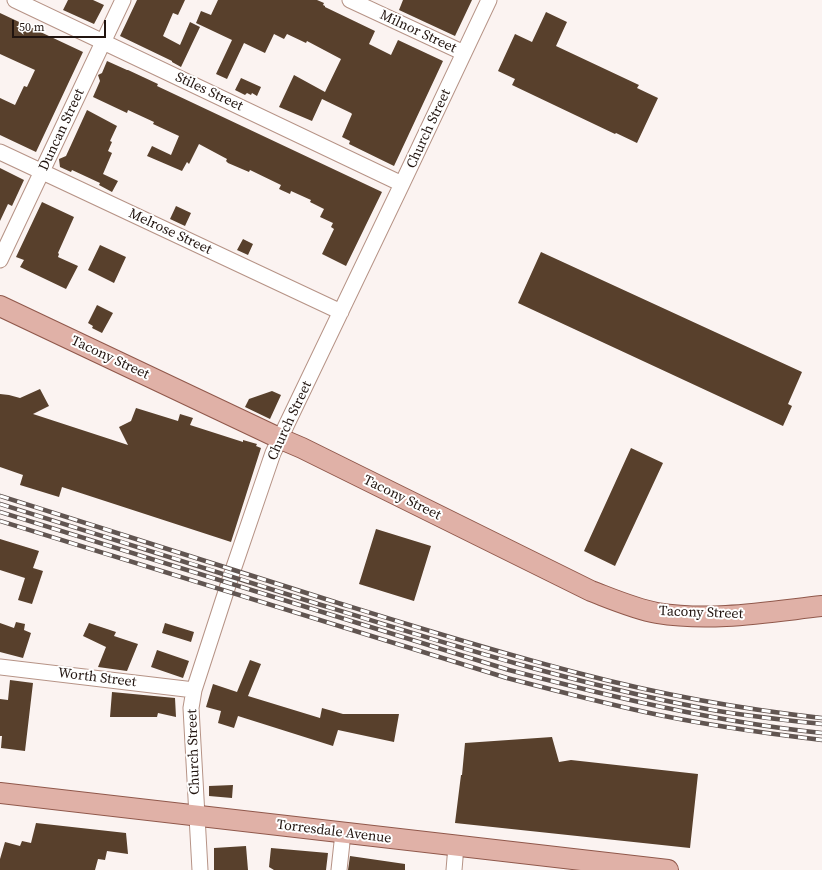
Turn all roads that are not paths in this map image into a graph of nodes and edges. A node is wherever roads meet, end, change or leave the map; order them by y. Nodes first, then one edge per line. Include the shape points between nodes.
1 (15, 0) edge
2 (123, 0) edge
3 (350, 0) edge
4 (489, 0) edge
5 (103, 42) junction
6 (464, 53) junction
7 (0, 152) edge
8 (42, 172) junction
9 (402, 184) junction
10 (0, 260) edge
11 (0, 306) edge
12 (341, 312) junction
13 (281, 440) junction
14 (822, 606) edge
15 (0, 667) edge
16 (194, 690) junction
17 (0, 793) edge
18 (196, 816) junction
19 (343, 833) junction
20 (456, 846) junction
21 (566, 864) edge
22 (200, 870) edge
23 (338, 870) edge
24 (454, 870) edge
25 (658, 870) edge

1 - 5 street, Stiles Street
2 - 5 street, Duncan Street
3 - 6 street, Milnor Street
4 - 6 street, Church Street
5 - 8 street, Duncan Street
5 - 9 street, Stiles Street
6 - 9 street, Church Street
7 - 8 street, Melrose Street
8 - 10 street, Duncan Street
8 - 12 street, Melrose Street
9 - 12 street, Church Street
11 - 13 main road, Tacony Street
12 - 13 street, Church Street
13 - 14 main road, Tacony Street via 302,448 591,591 634,607 656,613 727,616
13 - 16 street, Church Street via 273,454
15 - 16 street, Worth Street
16 - 18 street, Church Street via 191,708
17 - 18 main road, Torresdale Avenue
18 - 19 main road, Torresdale Avenue
18 - 22 street, Church Street
19 - 20 main road, Torresdale Avenue
19 - 23 street
20 - 21 main road, Torresdale Avenue
20 - 24 street
21 - 25 main road, Torresdale Avenue

